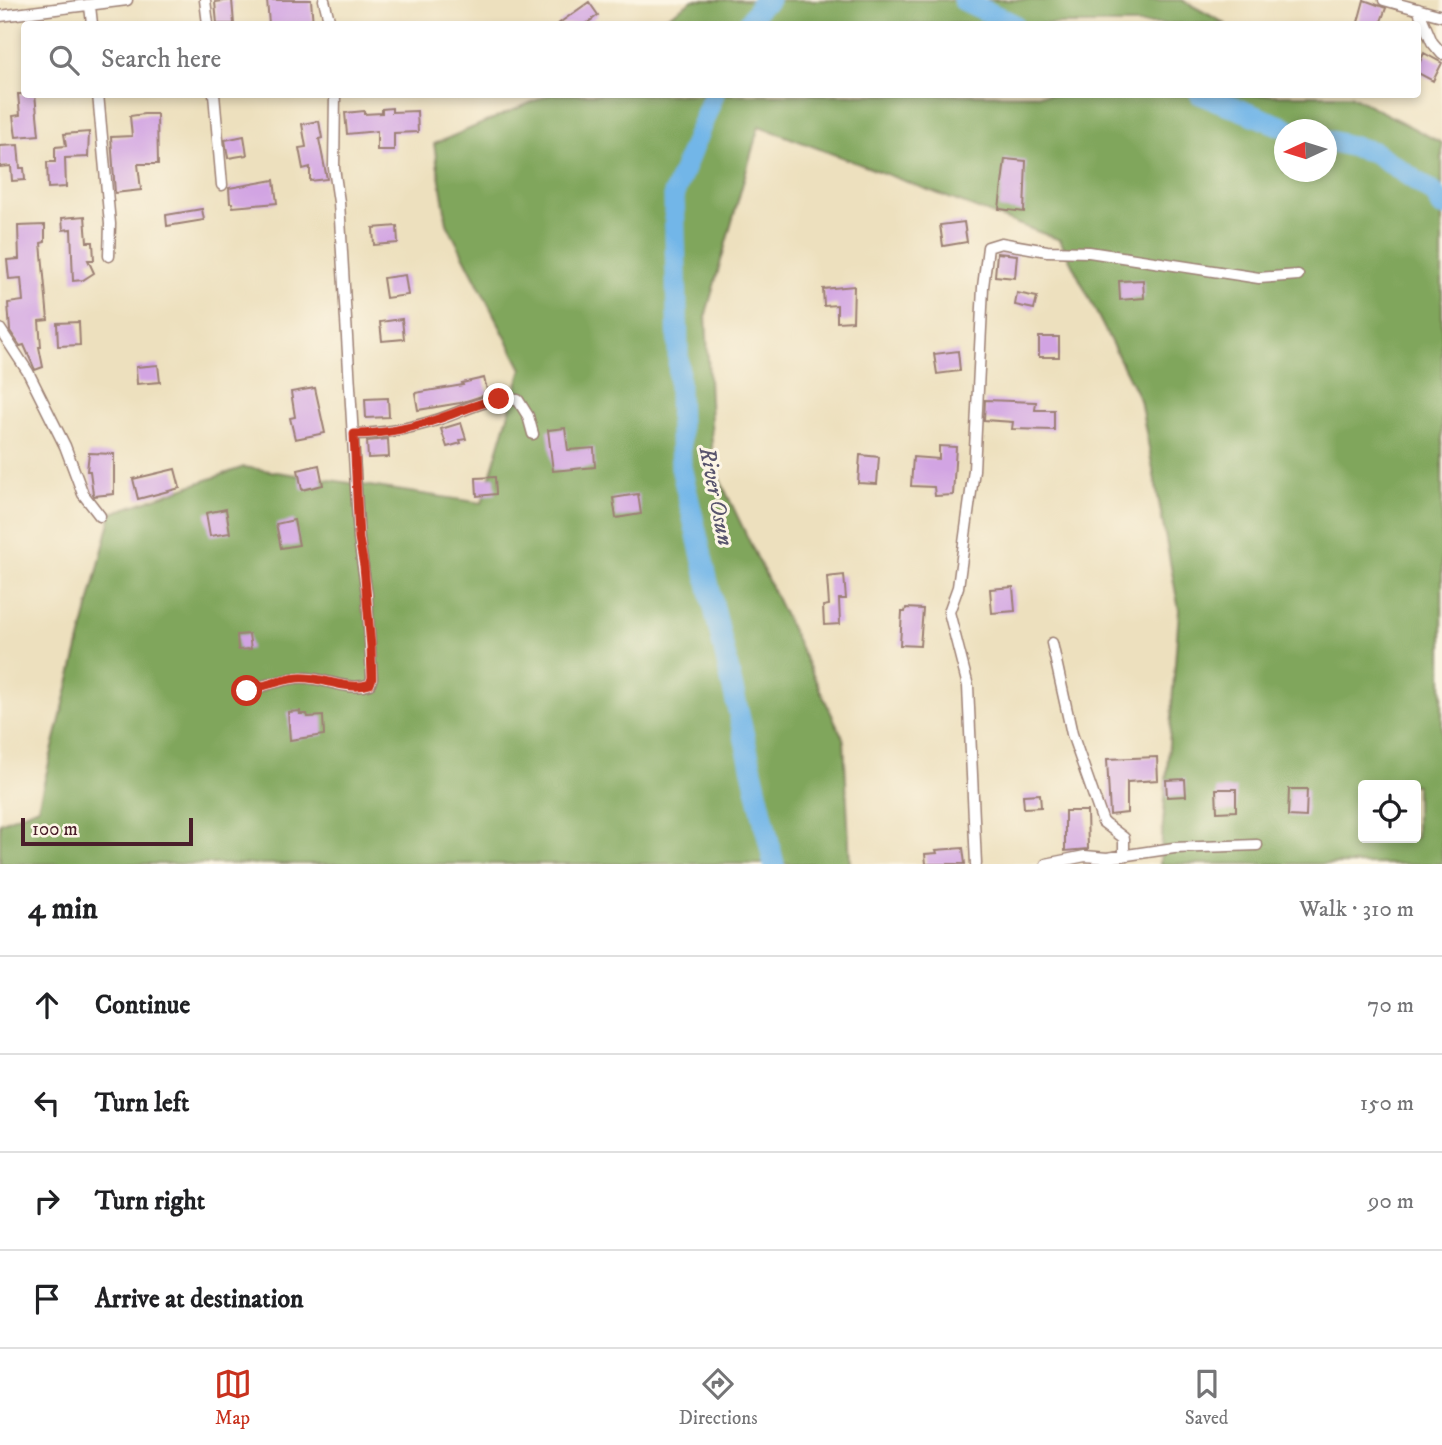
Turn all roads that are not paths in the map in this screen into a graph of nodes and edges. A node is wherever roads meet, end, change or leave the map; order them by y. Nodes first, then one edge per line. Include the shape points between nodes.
1 (205, 0) edge
2 (324, 0) edge
3 (1384, 0) edge
4 (122, 1) edge
5 (90, 6) junction
6 (1418, 9) junction
7 (0, 16) edge
8 (1442, 16) edge
9 (92, 21) edge
10 (208, 21) edge
11 (329, 21) edge
12 (1442, 54) edge
13 (98, 98) edge
14 (214, 98) edge
15 (335, 98) edge
16 (222, 185) dead end
17 (109, 256) dead end
18 (1298, 275) dead end
19 (0, 329) edge
20 (354, 434) junction
21 (533, 434) dead end
22 (100, 516) dead end
23 (1052, 643) dead end
24 (247, 691) dead end
25 (1257, 845) dead end
26 (1124, 856) junction
27 (976, 864) edge
28 (1046, 864) edge

1 - 10 street
2 - 11 street
3 - 6 street
4 - 5 street
5 - 7 street
5 - 9 street
6 - 8 street
6 - 12 street
13 - 17 street
14 - 16 street
15 - 20 street via 334,168
18 - 27 street via 1259,278 1089,252 1001,243 988,247 974,470 958,587 949,612 968,686
19 - 22 street via 65,446 83,494
20 - 21 street via 413,426 499,399 518,400
20 - 24 street via 370,684 299,677
23 - 26 street via 1072,734 1103,822 1124,838
25 - 26 street via 1174,848
26 - 28 street via 1084,856

